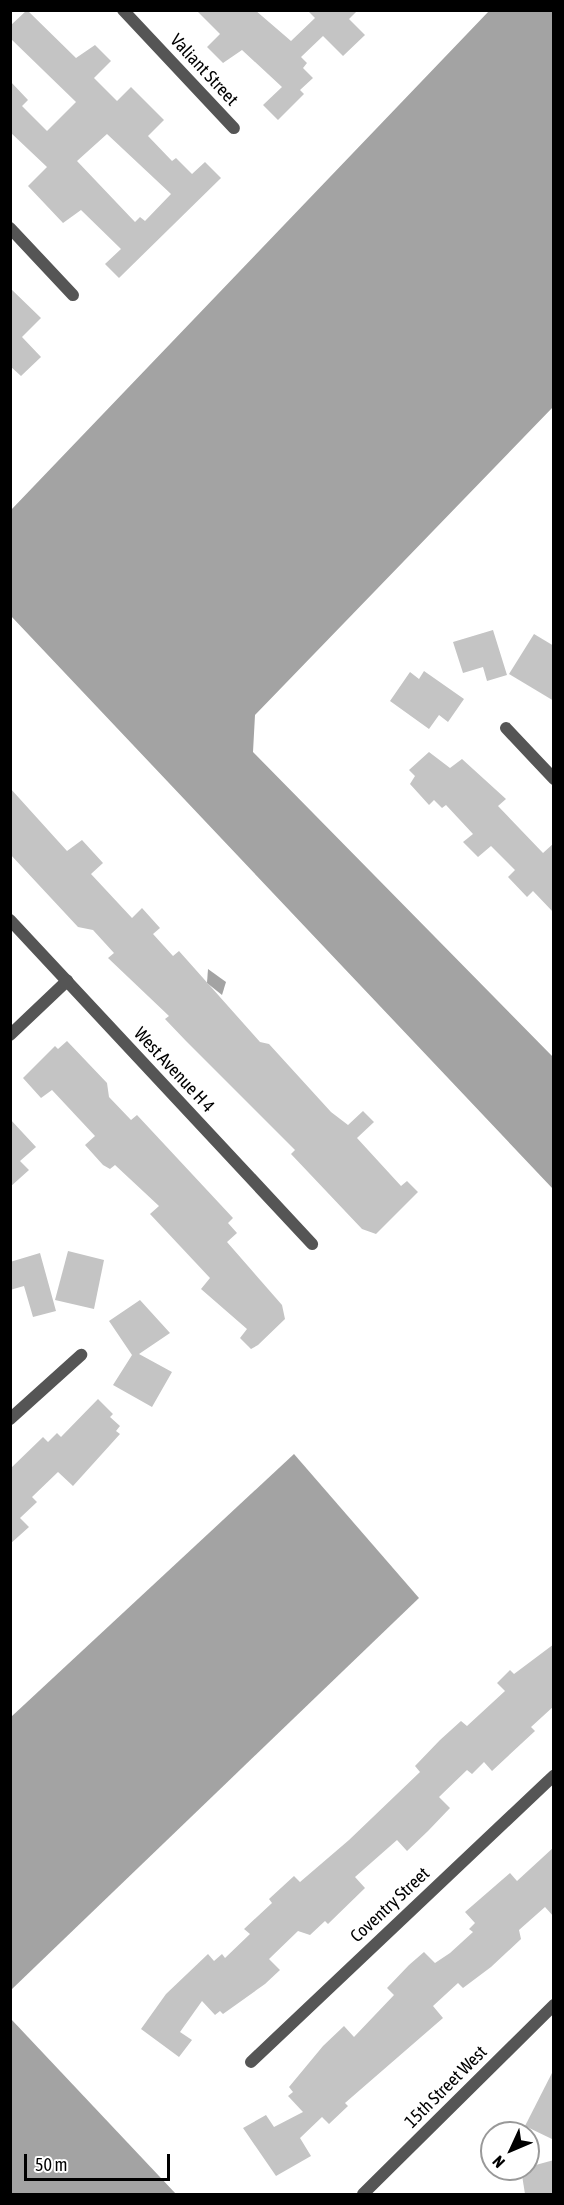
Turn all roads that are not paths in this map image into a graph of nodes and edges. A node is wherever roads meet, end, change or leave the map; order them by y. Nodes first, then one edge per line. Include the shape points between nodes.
1 (123, 10) edge
2 (234, 128) dead end
3 (10, 228) edge
4 (73, 295) dead end
5 (506, 728) dead end
6 (554, 779) edge
7 (10, 920) edge
8 (67, 981) junction
9 (10, 1035) edge
10 (312, 1244) dead end
11 (81, 1355) dead end
12 (10, 1419) edge
13 (554, 1775) edge
14 (554, 2005) edge
15 (251, 2062) dead end
16 (363, 2194) edge

1 - 2 street, Valiant Street
3 - 4 street
5 - 6 street
7 - 8 street, West Avenue H 4
8 - 9 street
8 - 10 street, West Avenue H 4
11 - 12 street
13 - 15 street, Coventry Street
14 - 16 street, 15th Street West

